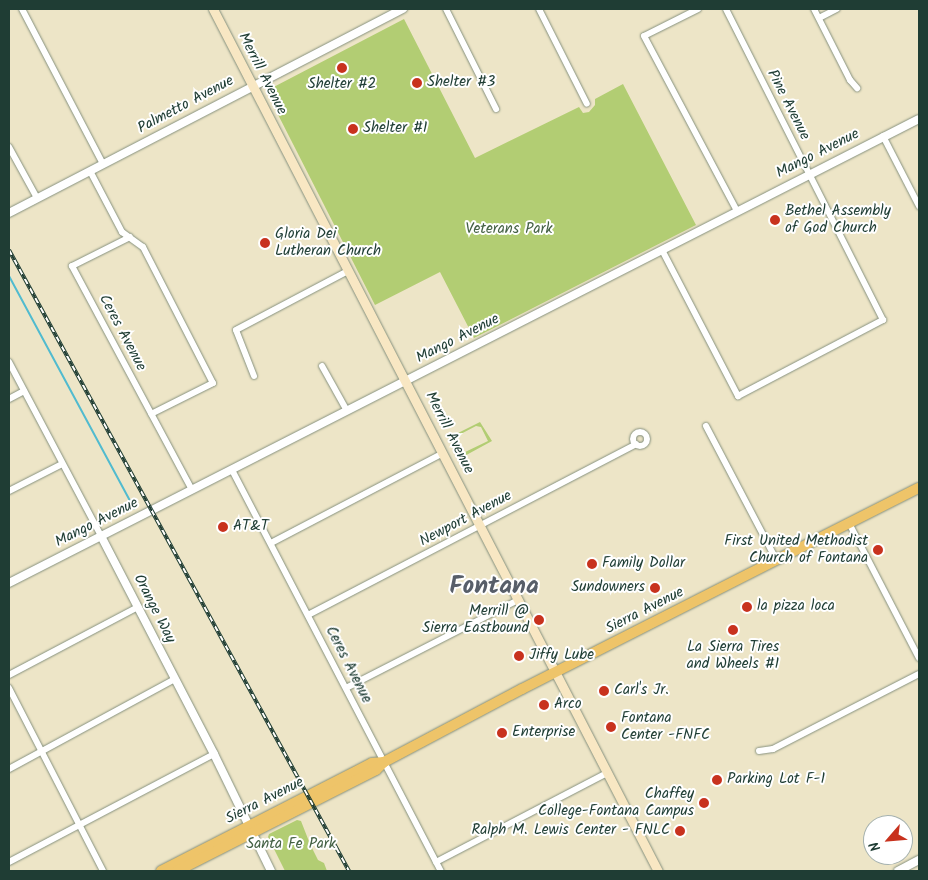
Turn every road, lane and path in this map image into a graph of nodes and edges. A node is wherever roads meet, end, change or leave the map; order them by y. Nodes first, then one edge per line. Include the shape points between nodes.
1 (22, 9) edge
2 (213, 9) edge
3 (403, 9) edge
4 (446, 9) edge
5 (539, 9) edge
6 (698, 9) edge
7 (726, 9) edge
8 (814, 9) edge
9 (837, 9) edge
10 (819, 18) junction
11 (253, 86) junction
12 (857, 88) dead end
13 (587, 104) dead end
14 (496, 109) dead end
15 (919, 119) edge
16 (882, 136) junction
17 (9, 147) edge
18 (103, 164) junction
19 (90, 171) junction
20 (809, 174) junction
21 (37, 198) junction
22 (919, 206) edge
23 (737, 212) junction
24 (9, 213) edge
25 (130, 237) junction
26 (662, 250) junction
27 (348, 272) junction
28 (9, 362) edge
29 (322, 366) dead end
30 (254, 376) dead end
31 (407, 381) junction
32 (24, 391) junction
33 (9, 399) edge
34 (347, 411) junction
35 (151, 414) junction
36 (706, 426) dead end
37 (636, 444) dead end
38 (443, 453) junction
39 (62, 464) junction
40 (232, 470) junction
41 (919, 488) edge
42 (192, 490) junction
43 (9, 491) edge
44 (849, 523) junction
45 (480, 526) junction
46 (101, 536) junction
47 (271, 543) junction
48 (777, 561) junction
49 (9, 583) edge
50 (518, 600) junction
51 (138, 607) junction
52 (308, 615) junction
53 (919, 658) edge
54 (555, 673) junction
55 (919, 674) edge
56 (9, 675) edge
57 (175, 679) junction
58 (9, 688) edge
59 (346, 688) junction
60 (760, 751) dead end
61 (42, 752) junction
62 (214, 754) junction
63 (384, 762) junction
64 (9, 769) edge
65 (607, 773) junction
66 (80, 826) junction
67 (250, 830) junction
68 (919, 860) edge
69 (9, 862) edge
70 (436, 862) junction
71 (104, 871) edge
72 (161, 871) edge
73 (177, 871) edge
74 (271, 871) edge
75 (441, 871) edge
76 (657, 871) edge
77 (898, 871) edge

1 - 18 street
2 - 11 main road, Merrill Avenue
3 - 11 street, Palmetto Avenue
4 - 14 street
5 - 13 street
6 - 23 street via 644,36
7 - 20 street, Pine Avenue
8 - 10 street
9 - 10 street
10 - 12 street
11 - 18 street, Palmetto Avenue
11 - 27 main road, Merrill Avenue
15 - 16 street, Mango Avenue
16 - 20 street, Mango Avenue
16 - 22 street
17 - 21 street
18 - 19 street, Palmetto Avenue
19 - 21 street, Palmetto Avenue
19 - 25 street via 122,232
20 - 23 street, Mango Avenue
20 - 26 street, Pine Avenue via 883,320 738,396
21 - 24 street, Palmetto Avenue
23 - 26 street, Mango Avenue
25 - 35 street, Ceres Avenue via 72,266
25 - 35 street via 144,247 213,383
26 - 31 street, Mango Avenue
27 - 30 street via 236,330
27 - 31 main road, Merrill Avenue
28 - 32 street, Orange Way
29 - 34 street
31 - 34 street, Mango Avenue
31 - 38 main road, Merrill Avenue
32 - 33 street
32 - 39 street, Orange Way
34 - 40 street, Mango Avenue
35 - 42 street, Ceres Avenue
36 - 48 street
37 - 45 street, Newport Avenue
38 - 45 main road, Merrill Avenue
38 - 47 street
39 - 43 street
39 - 46 street, Orange Way
40 - 42 street, Mango Avenue
40 - 47 street, Ceres Avenue
41 - 44 main road, Sierra Avenue
42 - 46 street, Mango Avenue
44 - 48 main road, Sierra Avenue
44 - 53 street
45 - 50 main road, Merrill Avenue
45 - 52 street, Newport Avenue
46 - 49 street, Mango Avenue
46 - 51 street, Orange Way
47 - 52 street, Ceres Avenue
48 - 54 main road, Sierra Avenue
50 - 54 main road, Merrill Avenue
50 - 59 street
51 - 56 street
51 - 57 street, Orange Way
52 - 59 street, Ceres Avenue
54 - 63 main road, Sierra Avenue
54 - 65 main road, Merrill Avenue
55 - 60 street via 773,749
57 - 61 street
57 - 62 street, Orange Way
58 - 61 street
59 - 63 street, Ceres Avenue
61 - 64 street
61 - 66 street
62 - 66 street
62 - 67 street, Orange Way
63 - 67 main road, Sierra Avenue via 376,770
63 - 70 street, Ceres Avenue
65 - 70 street
65 - 76 main road, Merrill Avenue
66 - 69 street
66 - 71 street
67 - 72 main road, Sierra Avenue
67 - 73 main road, Sierra Avenue
67 - 74 street, Orange Way
68 - 77 street
70 - 75 street, Ceres Avenue

